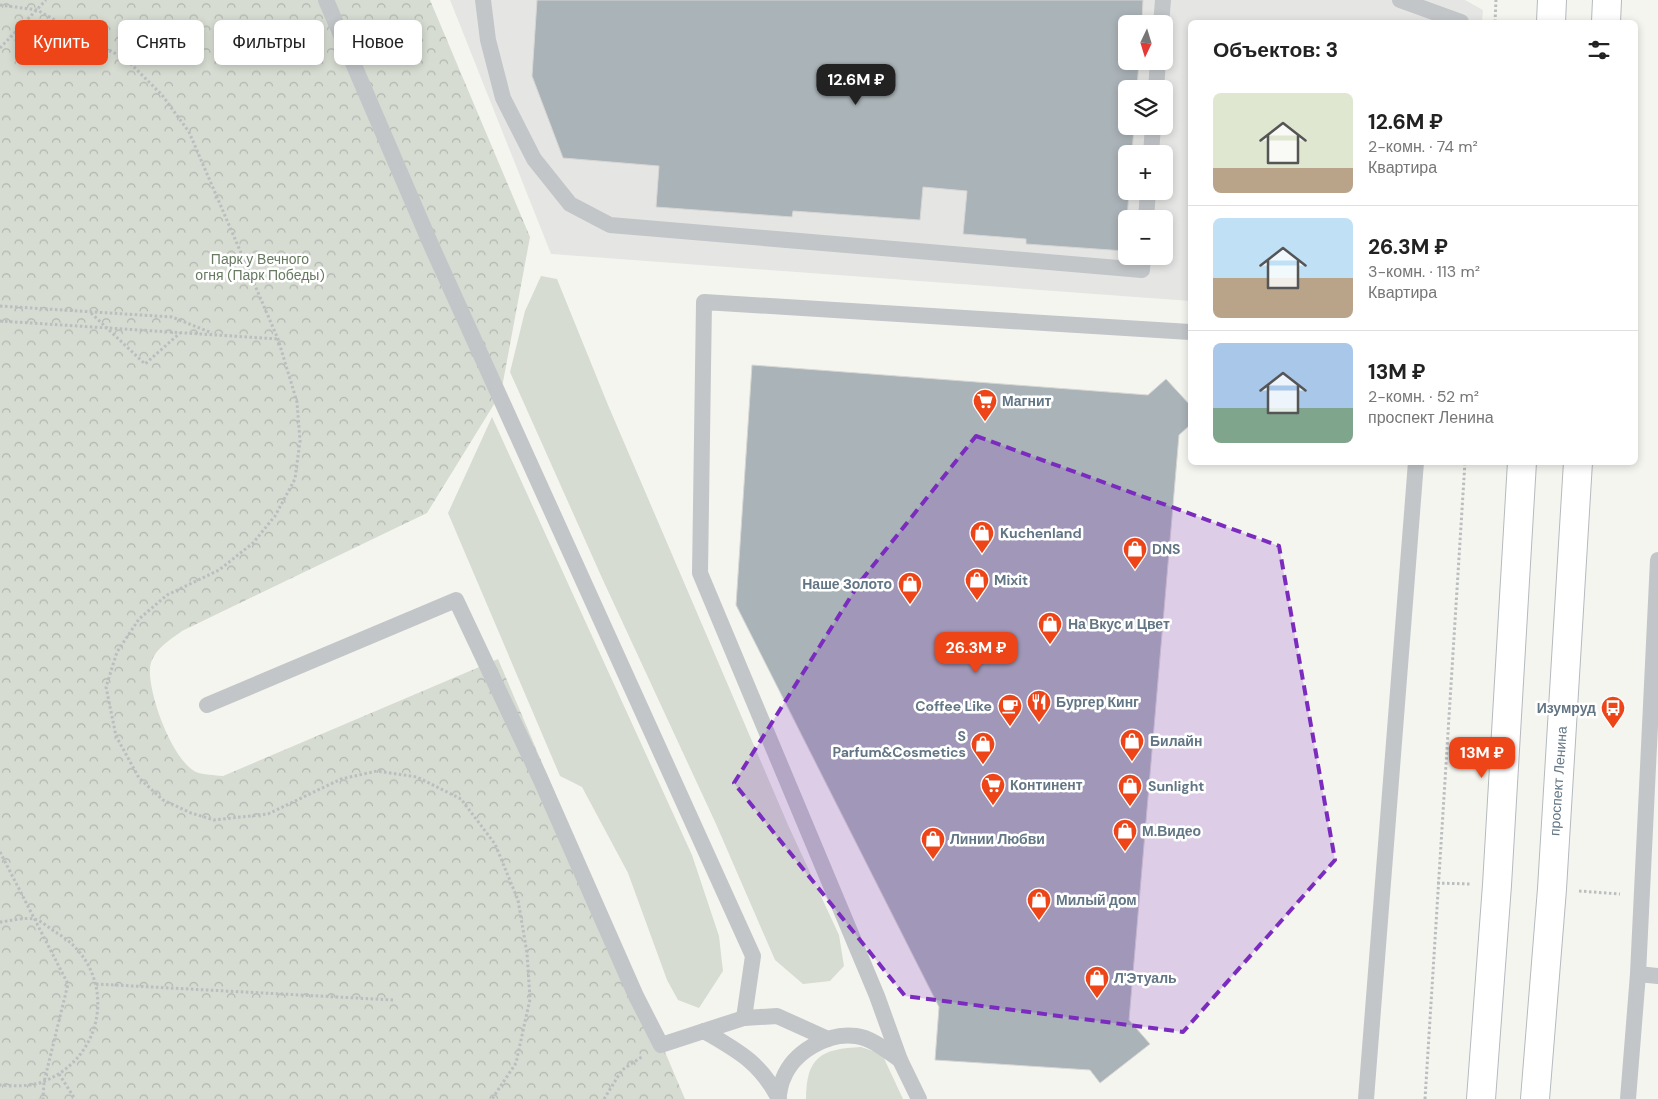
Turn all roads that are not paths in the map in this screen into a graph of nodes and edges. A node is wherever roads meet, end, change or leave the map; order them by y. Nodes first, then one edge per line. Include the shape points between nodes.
1 (326, 0) edge
2 (483, 0) edge
3 (1163, 0) edge
4 (1400, 0) edge
5 (1552, 0) edge
6 (1608, 0) edge
7 (1162, 15) edge
8 (1455, 20) edge
9 (1551, 20) edge
10 (1606, 20) edge
11 (1142, 265) edge
12 (1188, 332) edge
13 (1416, 465) edge
14 (1522, 465) edge
15 (1578, 465) edge
16 (1658, 560) edge
17 (207, 705) dead end
18 (1653, 772) edge
19 (1638, 974) junction
20 (1658, 976) edge
21 (744, 1018) junction
22 (704, 1030) junction
23 (828, 1039) junction
24 (900, 1060) junction
25 (778, 1098) edge
26 (919, 1099) edge
27 (1366, 1099) edge
28 (1481, 1099) edge
29 (1535, 1099) edge
30 (1628, 1099) edge

1 - 21 lane via 432,246 753,956
2 - 11 lane via 488,40 503,98 534,160 570,204 610,226 1142,270
3 - 7 lane
4 - 8 lane
5 - 9 main road
6 - 10 main road
12 - 24 lane via 704,302 700,573 877,996
13 - 27 lane
14 - 28 main road
15 - 29 main road, проспект Ленина via 1552,889
16 - 18 lane
17 - 22 lane via 456,600 661,1045
18 - 19 lane
19 - 20 lane
19 - 30 lane
21 - 22 lane
21 - 23 lane via 777,1016
22 - 25 lane via 750,1059
23 - 24 lane via 856,1036 878,1044
23 - 25 lane via 808,1049 794,1062 783,1078
24 - 26 lane

